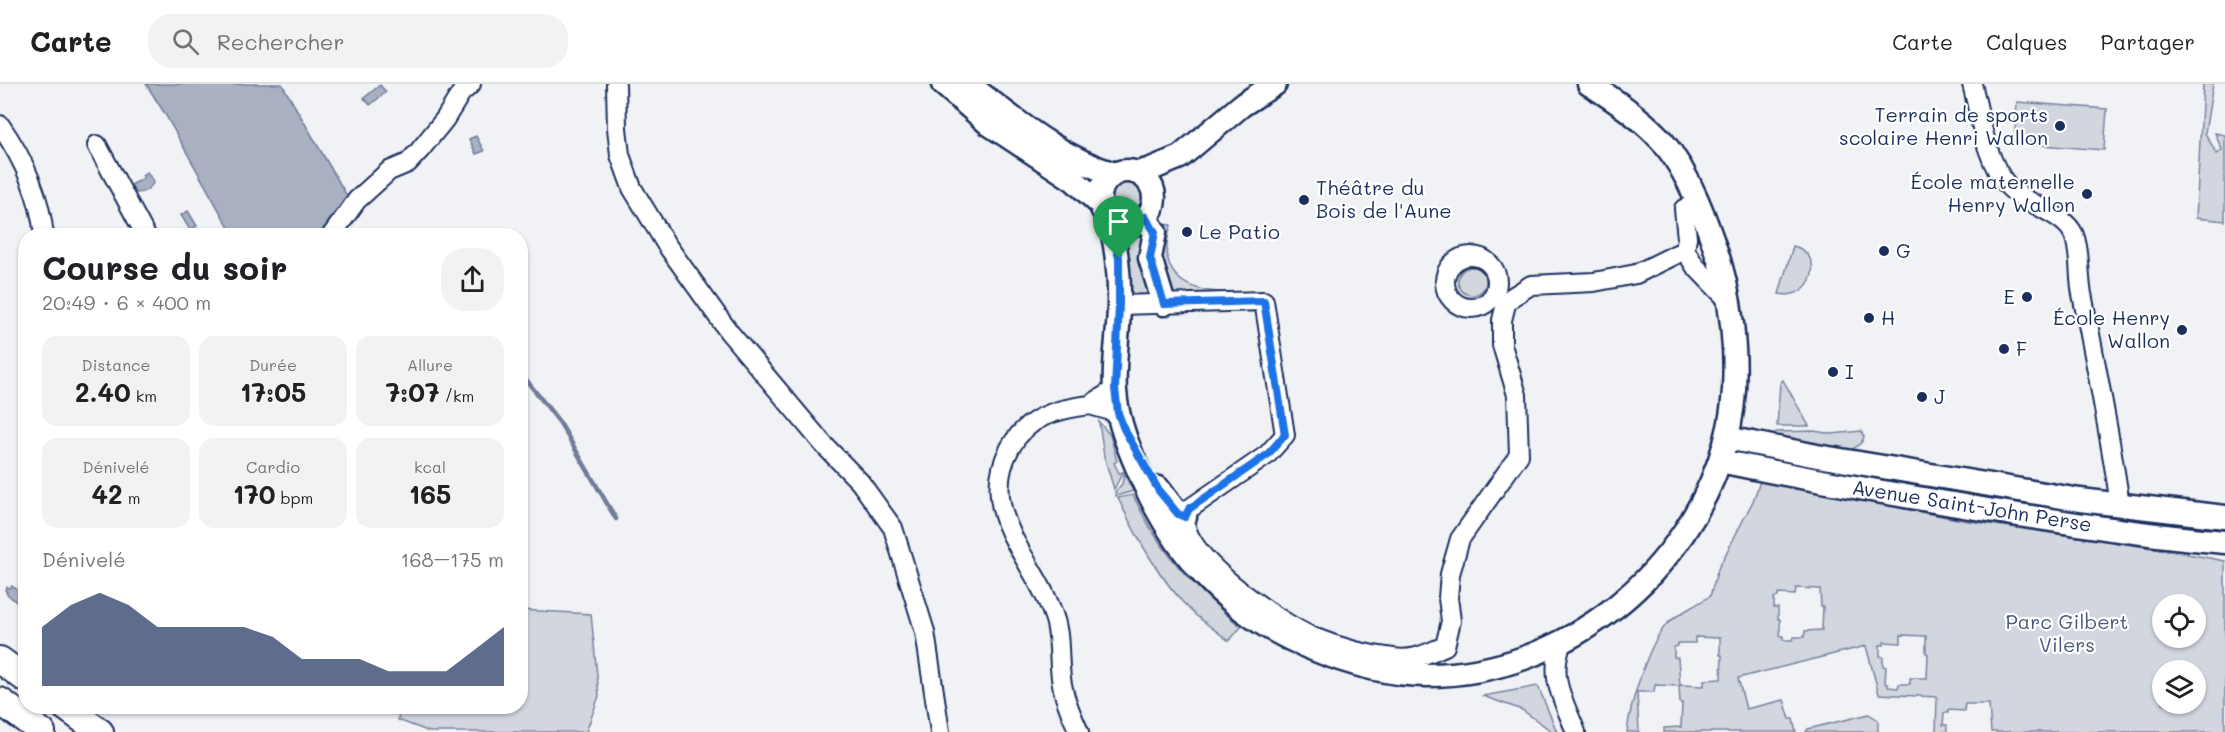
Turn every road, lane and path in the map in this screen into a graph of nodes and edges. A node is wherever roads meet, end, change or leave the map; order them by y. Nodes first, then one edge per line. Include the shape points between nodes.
1 (471, 84) edge
2 (616, 84) edge
3 (943, 84) edge
4 (968, 84) edge
5 (1275, 84) edge
6 (1589, 84) edge
7 (1972, 84) edge
8 (0, 125) edge
9 (97, 145) dead end
10 (1126, 173) junction
11 (1691, 206) junction
12 (1106, 211) junction
13 (1145, 217) junction
14 (43, 228) edge
15 (142, 228) edge
16 (337, 228) edge
17 (1685, 250) junction
18 (1728, 300) junction
19 (1164, 304) junction
20 (1119, 305) junction
21 (1115, 389) junction
22 (1090, 405) junction
23 (1121, 421) junction
24 (1727, 438) junction
25 (1720, 461) junction
26 (2120, 505) junction
27 (1187, 513) junction
28 (2225, 517) edge
29 (2225, 542) edge
30 (1561, 644) junction
31 (1532, 655) junction
32 (0, 660) edge
33 (18, 673) edge
34 (1556, 682) junction
35 (0, 701) edge
36 (75, 714) edge
37 (42, 732) edge
38 (99, 732) edge
39 (940, 732) edge
40 (1079, 732) edge
41 (1576, 732) edge

1 - 16 street via 429,141 408,163 389,171 353,205
2 - 39 street via 620,155 632,188 666,244 729,332 860,482 893,528 925,632
3 - 12 main road via 989,124 1074,180
4 - 10 main road via 1042,140 1096,169
5 - 10 main road via 1242,105 1180,157 1151,169
6 - 11 main road via 1634,115 1664,144
7 - 26 street via 1998,174 2010,189 2063,222 2073,233
8 - 14 street via 30,177
9 - 15 street
10 - 12 main road via 1107,180 1102,187
10 - 13 main road via 1144,177 1153,193 1154,202
11 - 17 street
11 - 18 main road via 1718,258
12 - 13 main road via 1124,224
12 - 20 main road via 1119,258
13 - 19 main road via 1155,232 1150,258
17 - 18 street via 1695,267
17 - 27 street via 1636,274 1594,282 1531,285 1512,297 1500,299 1502,345 1517,395 1520,455 1460,539 1450,574 1451,621 1445,646 1412,659 1393,658 1358,652 1313,637 1266,611 1231,584 1188,534
18 - 24 main road via 1734,389
19 - 20 street
19 - 27 street via 1264,301 1285,435 1267,455
20 - 21 main road
21 - 22 street
21 - 23 main road
22 - 23 street
22 - 40 street via 1060,408 1040,417 1017,435 1005,456 999,479 1000,506 1055,618 1063,689
23 - 27 main road via 1159,491 1178,514
23 - 31 main road via 1153,502 1185,554 1215,588 1268,628 1336,659 1404,674 1459,674
24 - 25 main road
24 - 26 main road, Avenue Saint-John Perse
25 - 29 main road, Avenue Saint-John Perse via 2002,512
25 - 30 main road via 1685,531 1655,570 1609,613
26 - 28 main road, Avenue Saint-John Perse
30 - 31 main road
30 - 34 street via 1554,670
31 - 34 street
32 - 33 highway
34 - 41 street
35 - 37 highway
36 - 38 highway

